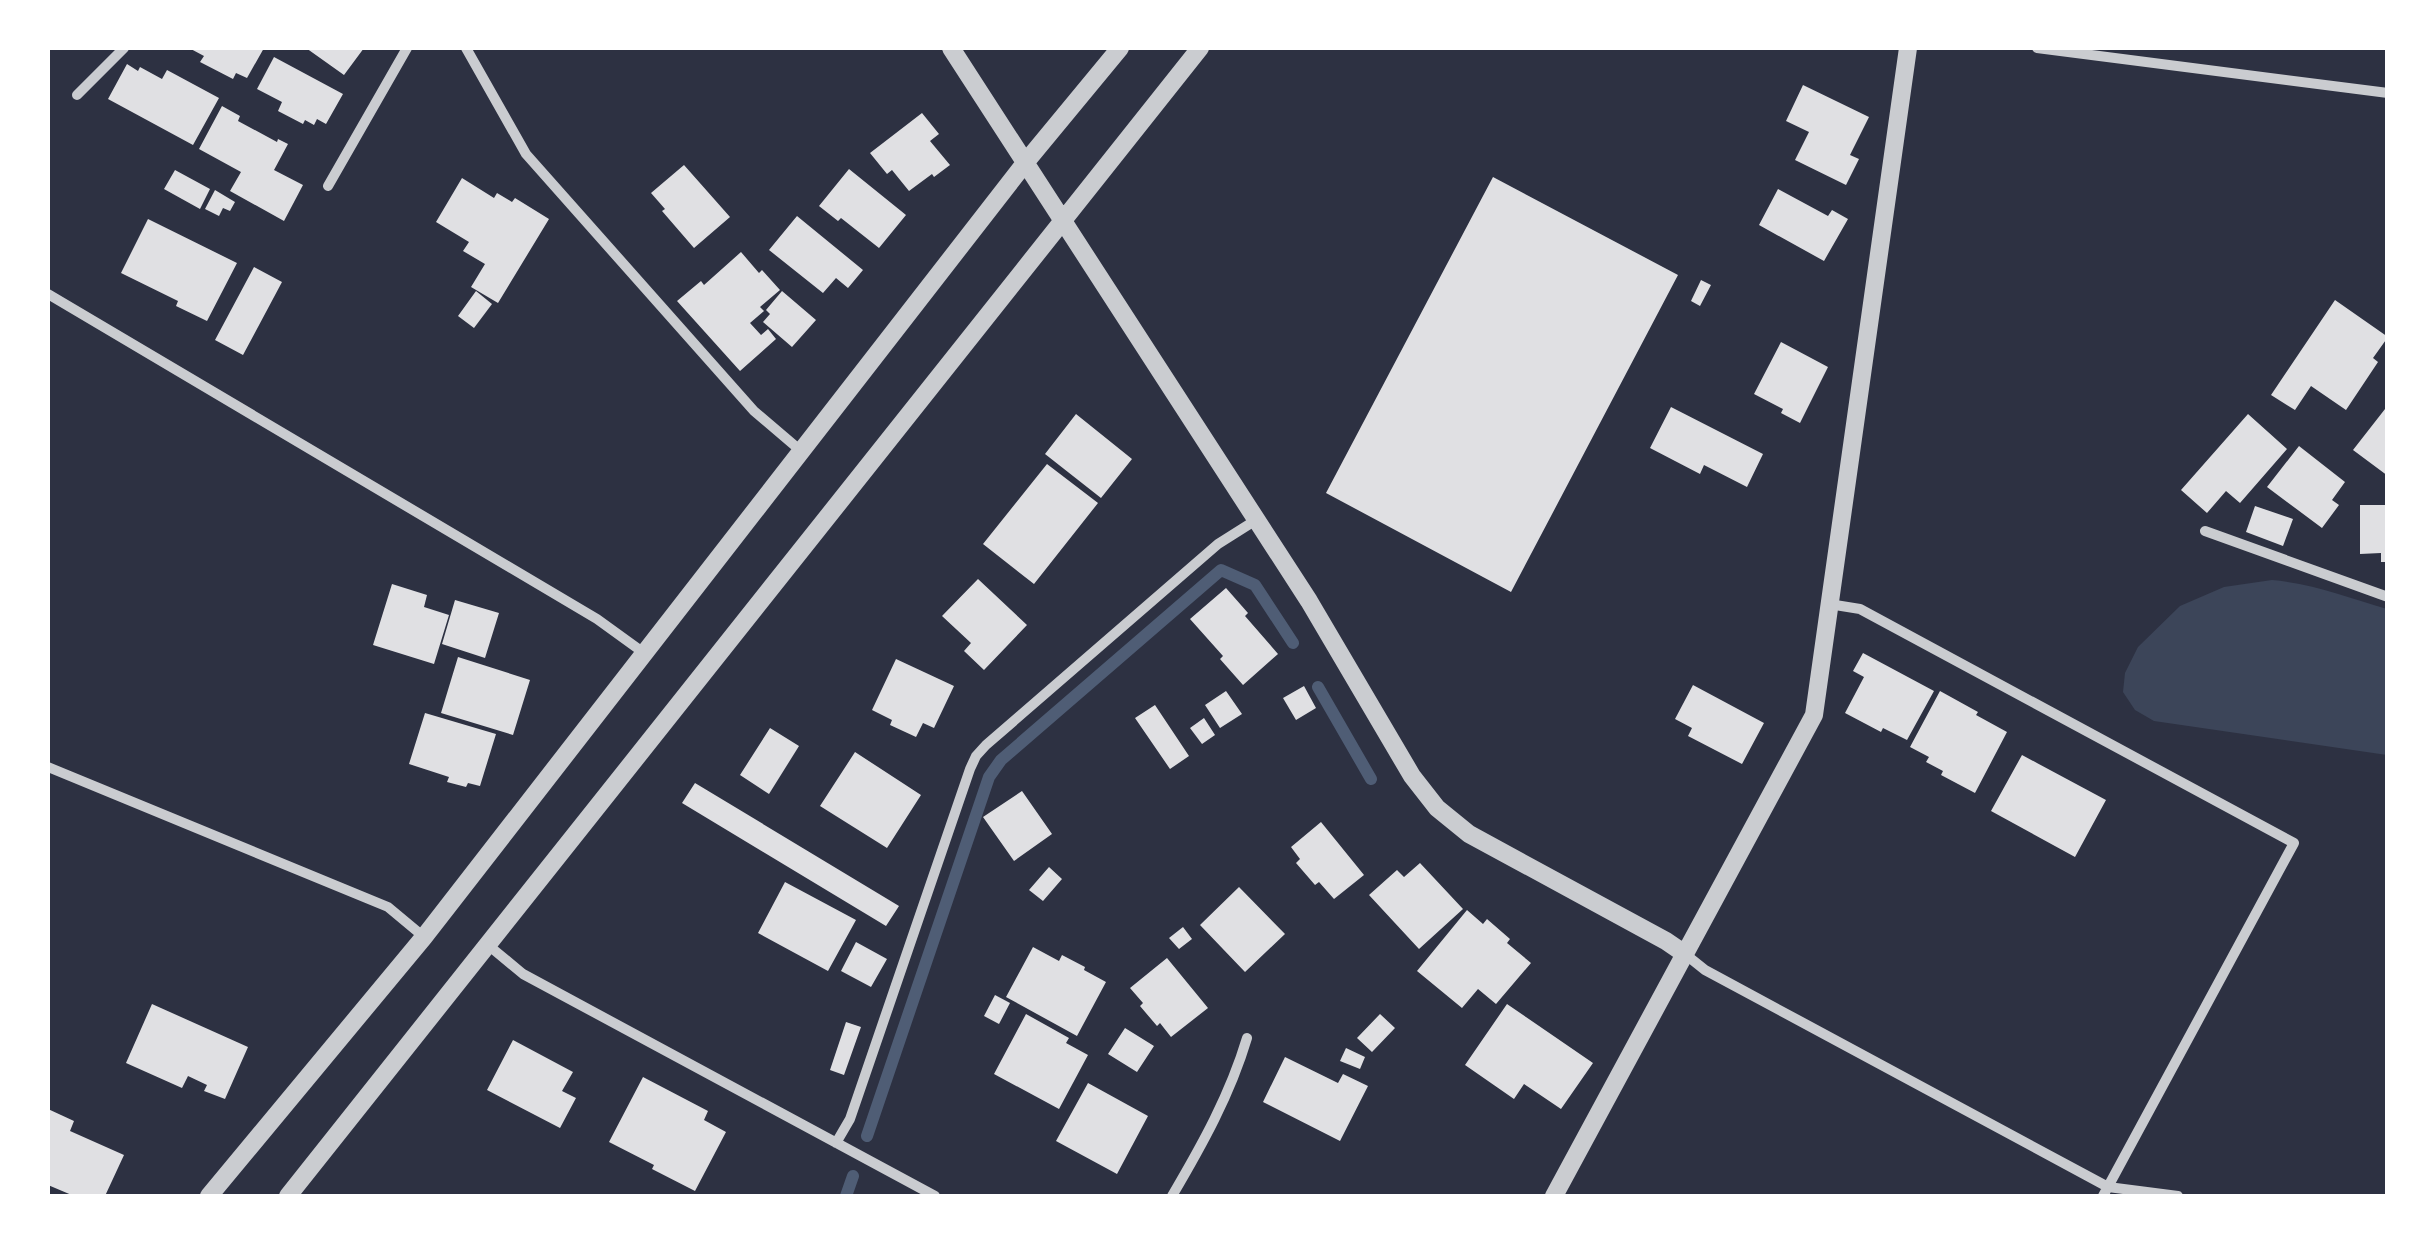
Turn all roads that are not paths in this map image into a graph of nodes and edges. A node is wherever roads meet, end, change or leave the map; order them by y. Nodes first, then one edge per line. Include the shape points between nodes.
1 (124, 48) edge
2 (408, 48) edge
3 (466, 48) edge
4 (951, 48) edge
5 (1120, 48) edge
6 (1200, 48) edge
7 (1908, 48) edge
8 (2037, 48) edge
9 (2388, 93) edge
10 (78, 95) dead end
11 (1025, 163) junction
12 (328, 186) dead end
13 (1063, 220) junction
14 (48, 294) edge
15 (801, 451) junction
16 (1256, 520) junction
17 (2205, 532) dead end
18 (2388, 596) edge
19 (1829, 604) junction
20 (644, 654) junction
21 (48, 767) edge
22 (424, 936) junction
23 (488, 946) junction
24 (1684, 954) junction
25 (1248, 1038) dead end
26 (836, 1143) junction
27 (2106, 1192) edge
28 (209, 1196) edge
29 (288, 1196) edge
30 (935, 1196) edge
31 (1172, 1196) edge
32 (1554, 1196) edge
33 (2178, 1196) edge

1 - 10 street
2 - 12 street
3 - 15 street via 526,154 754,412
4 - 11 street
5 - 11 street
6 - 13 street
7 - 19 street
8 - 9 street
11 - 13 street
11 - 15 street
13 - 16 street
13 - 23 street
14 - 20 street via 596,619
15 - 20 street
16 - 24 street via 1437,808 1469,834
16 - 26 street via 1218,544 976,756 850,1119
17 - 18 street
19 - 24 street via 1814,714
19 - 27 street via 1860,609 2294,843
20 - 22 street
21 - 22 street via 388,907
22 - 28 street
23 - 26 street via 523,974
23 - 29 street
24 - 27 street
24 - 32 street
25 - 31 street via 1222,1108
26 - 30 street
27 - 33 street

